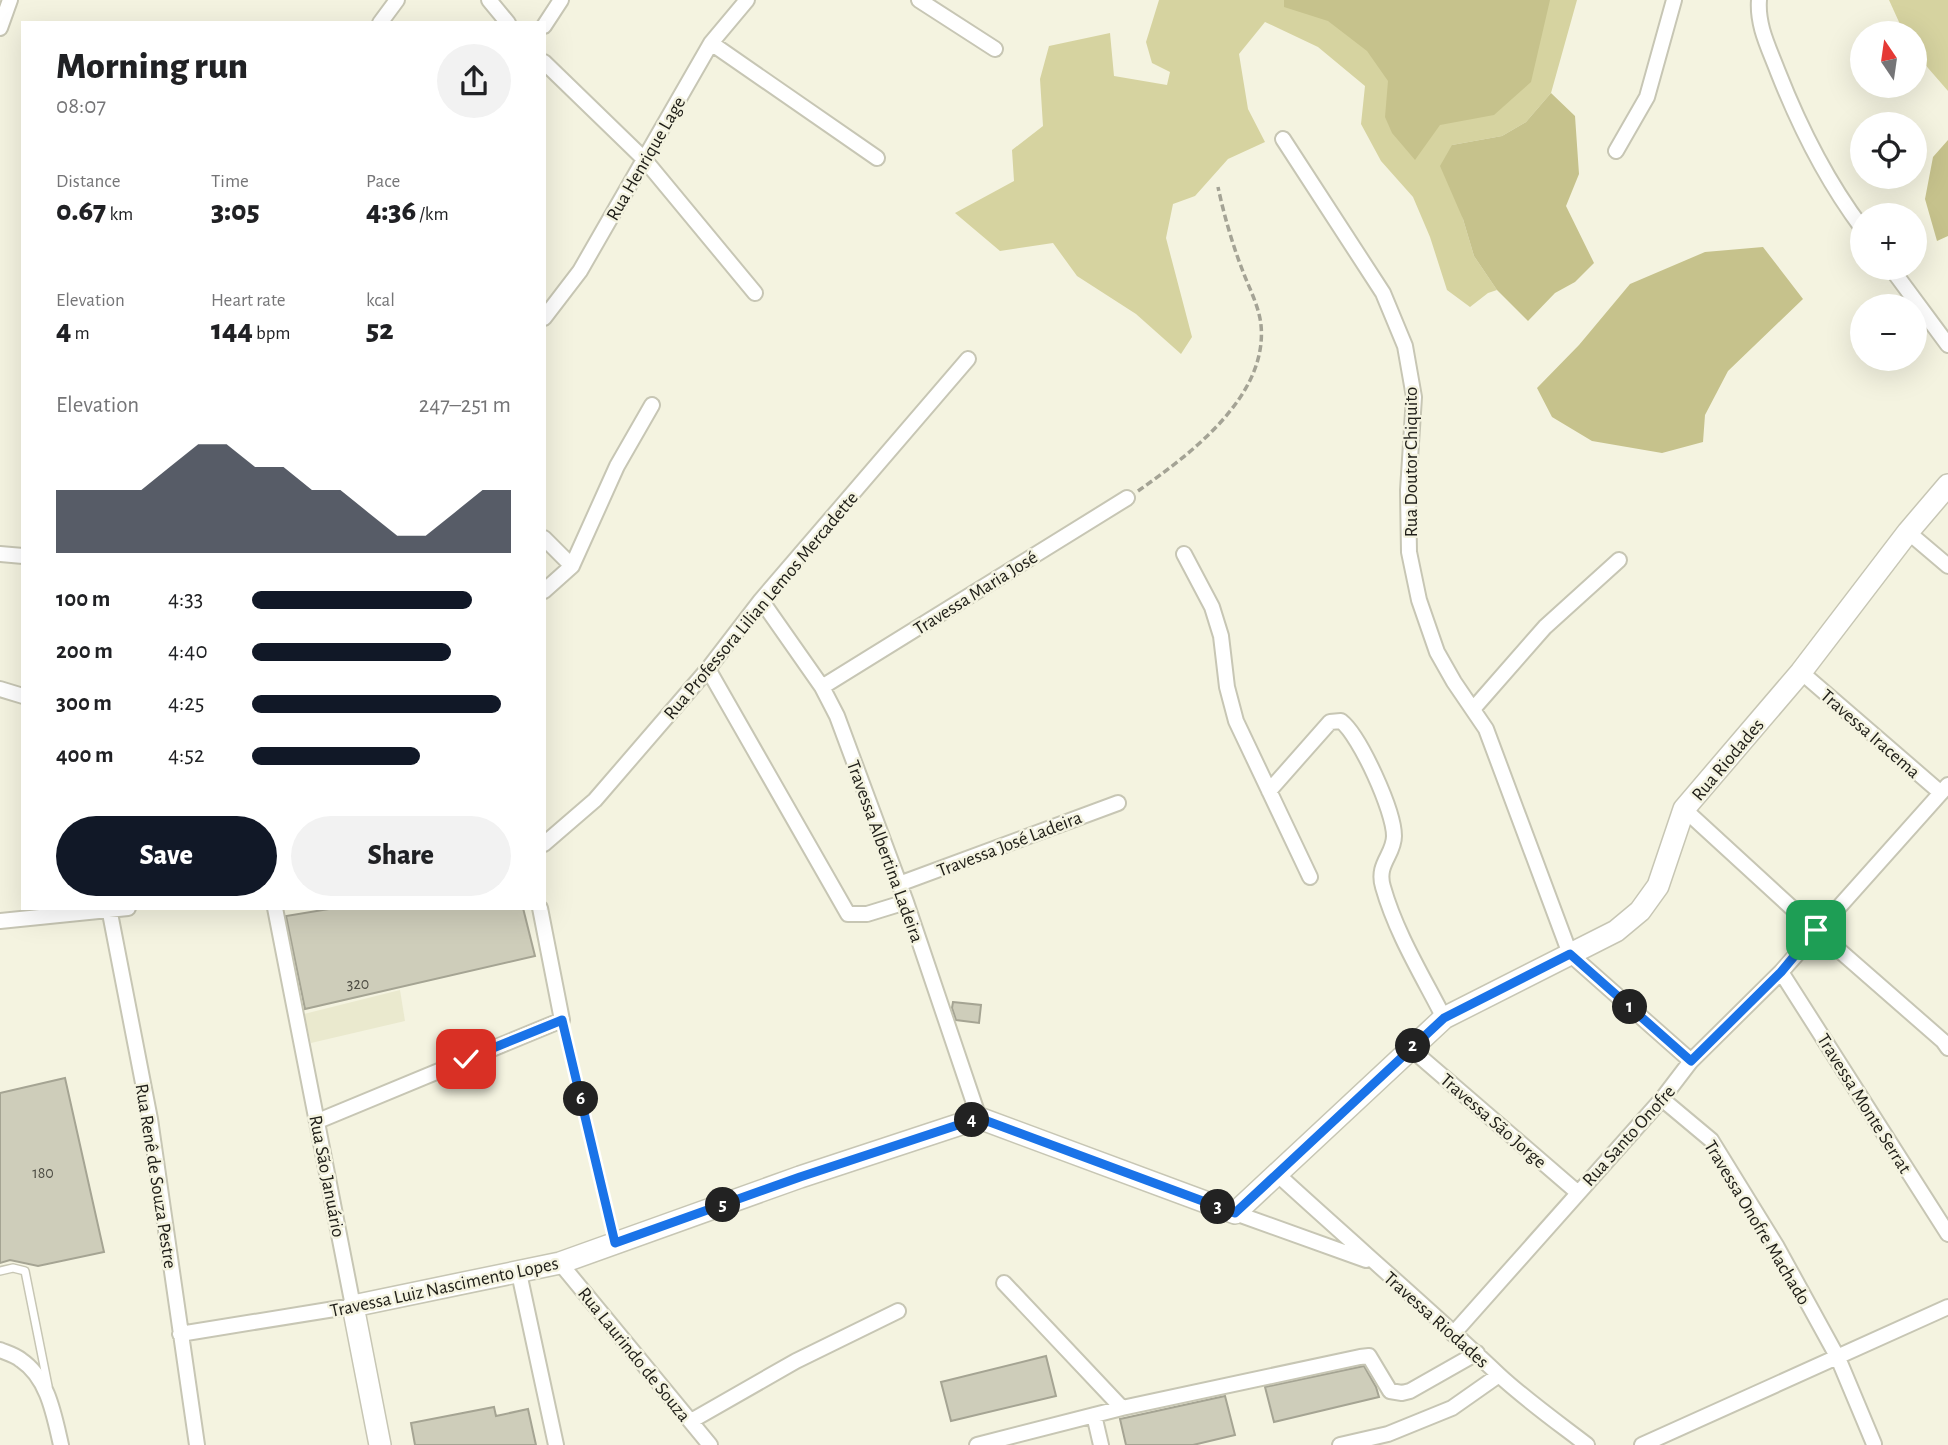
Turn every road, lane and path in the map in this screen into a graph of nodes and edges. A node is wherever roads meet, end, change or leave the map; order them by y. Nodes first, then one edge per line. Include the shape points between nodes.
1 (10, 0) edge
2 (397, 0) edge
3 (489, 0) edge
4 (561, 0) edge
5 (747, 0) edge
6 (919, 0) edge
7 (1674, 0) edge
8 (1759, 0) edge
9 (381, 21) edge
10 (506, 21) edge
11 (546, 23) edge
12 (0, 28) edge
13 (711, 43) junction
14 (995, 49) dead end
15 (546, 64) edge
16 (1283, 139) dead end
17 (1616, 152) dead end
18 (877, 158) dead end
19 (644, 159) junction
20 (1218, 187) dead end
21 (1850, 212) edge
22 (1900, 280) edge
23 (755, 293) dead end
24 (546, 315) edge
25 (1948, 345) edge
26 (968, 359) dead end
27 (652, 405) dead end
28 (1948, 485) edge
29 (1127, 498) joint
30 (1908, 532) junction
31 (546, 540) edge
32 (0, 554) edge
33 (1184, 554) dead end
34 (21, 556) edge
35 (1619, 560) dead end
36 (572, 566) junction
37 (1948, 566) edge
38 (546, 589) edge
39 (761, 600) junction
40 (708, 669) junction
41 (1801, 672) junction
42 (822, 687) junction
43 (0, 689) edge
44 (21, 694) edge
45 (1474, 708) junction
46 (1944, 789) edge
47 (1269, 791) junction
48 (1118, 803) dead end
49 (1684, 809) junction
50 (546, 842) edge
51 (1310, 877) dead end
52 (899, 884) junction
53 (906, 902) junction
54 (100, 910) edge
55 (109, 910) edge
56 (275, 910) edge
57 (540, 910) edge
58 (0, 921) edge
59 (1816, 930) junction
60 (1570, 954) junction
61 (1781, 972) junction
62 (1444, 1018) junction
63 (562, 1020) junction
64 (1946, 1041) edge
65 (1410, 1048) junction
66 (1691, 1061) junction
67 (1662, 1099) junction
68 (979, 1118) junction
69 (318, 1121) junction
70 (1276, 1173) junction
71 (1577, 1192) junction
72 (1235, 1213) junction
73 (1948, 1234) edge
74 (615, 1243) junction
75 (560, 1263) junction
76 (1374, 1263) junction
77 (0, 1271) edge
78 (519, 1273) junction
79 (1004, 1283) dead end
80 (353, 1306) junction
81 (1948, 1307) edge
82 (898, 1311) dead end
83 (180, 1334) junction
84 (1453, 1334) junction
85 (0, 1350) edge
86 (1478, 1353) junction
87 (1838, 1358) junction
88 (1499, 1376) junction
89 (53, 1407) junction
90 (1122, 1408) junction
91 (1094, 1415) junction
92 (691, 1421) junction
93 (1874, 1444) edge
94 (61, 1445) edge
95 (197, 1445) edge
96 (380, 1445) edge
97 (556, 1445) edge
98 (710, 1445) edge
99 (977, 1445) edge
100 (1101, 1445) edge
101 (1340, 1445) edge
102 (1587, 1445) edge
103 (1642, 1445) edge

1 - 12 street
2 - 9 street
3 - 10 street
4 - 11 street
5 - 13 street, Rua Henrique Lage
6 - 14 street
7 - 17 street via 1647,97
8 - 21 street via 1760,27 1798,122
13 - 18 street
13 - 19 street, Rua Henrique Lage
15 - 19 street
16 - 45 street, Rua Doutor Chiquito via 1384,293 1405,346 1414,397 1409,552 1437,652
19 - 23 street
19 - 24 street, Rua Henrique Lage via 580,271
20 - 29 path via 1259,316 1259,354 1252,377 1208,436
22 - 25 street
26 - 39 street, Rua Professora Lilian Lemos Mercadette
27 - 36 street via 617,466
28 - 30 street, Rua Riodades
29 - 42 street, Travessa Maria José
30 - 37 street
30 - 41 street, Rua Riodades
31 - 36 street
32 - 34 street
33 - 47 street via 1212,607 1236,721
35 - 45 street via 1545,627
36 - 38 street
39 - 40 street, Rua Professora Lilian Lemos Mercadette
39 - 42 street, Travessa Albertina Ladeira
40 - 50 street, Rua Professora Lilian Lemos Mercadette via 595,800
40 - 53 street via 848,914 867,914
41 - 46 street, Travessa Iracema
41 - 49 street, Rua Riodades
42 - 52 street, Travessa Albertina Ladeira
43 - 44 street
45 - 60 street, Rua Doutor Chiquito via 1490,738
46 - 59 street, Rua Santo Onofre
47 - 51 street
47 - 62 street via 1330,722 1340,721 1348,727 1377,780 1393,828 1394,839 1380,875 1382,887
48 - 52 street, Travessa José Ladeira
49 - 59 street
49 - 60 street, Rua Riodades via 1658,886 1640,911 1616,931
52 - 53 street, Travessa Albertina Ladeira
53 - 68 street, Travessa Albertina Ladeira
54 - 58 street
55 - 83 street, Rua Renê de Souza Pestre via 150,1119
56 - 69 street, Rua São Januário
57 - 63 street
59 - 61 street, Rua Santo Onofre
59 - 64 street
60 - 62 street, Rua Riodades
60 - 66 street
61 - 66 street, Rua Santo Onofre
61 - 73 street, Travessa Monte Serrat
62 - 65 street, Rua Riodades
63 - 69 street
63 - 74 path
65 - 70 street, Rua Riodades
65 - 71 street, Travessa São Jorge
66 - 67 street, Rua Santo Onofre
67 - 71 street, Rua Santo Onofre
67 - 87 street, Travessa Onofre Machado via 1712,1140
68 - 72 street, Travessa Riodades
68 - 74 street, Travessa Luiz Nascimento Lopes
69 - 80 street, Rua São Januário
70 - 72 street, Rua Riodades
70 - 76 street
71 - 84 street, Rua Santo Onofre
72 - 76 street, Travessa Riodades
74 - 75 street, Travessa Luiz Nascimento Lopes
75 - 78 street, Travessa Luiz Nascimento Lopes
75 - 92 street, Rua Laurindo de Souza
76 - 84 street, Travessa Riodades
77 - 89 lane via 24,1271
78 - 80 street, Travessa Luiz Nascimento Lopes
78 - 97 street
79 - 90 street
80 - 83 street, Travessa Luiz Nascimento Lopes
80 - 96 street, Rua São Januário
81 - 87 street
82 - 92 street via 796,1361
83 - 95 street, Rua Renê de Souza Pestre
84 - 86 street, Travessa Riodades
85 - 89 street via 22,1360
86 - 88 street, Travessa Riodades
86 - 90 street via 1402,1394 1390,1391 1373,1359 1365,1356
87 - 93 street, Travessa Onofre Machado
87 - 103 street
88 - 101 street via 1452,1408 1388,1434
88 - 102 street, Travessa Riodades
89 - 94 street
90 - 91 street
91 - 99 street
91 - 100 street
92 - 98 street, Rua Laurindo de Souza

